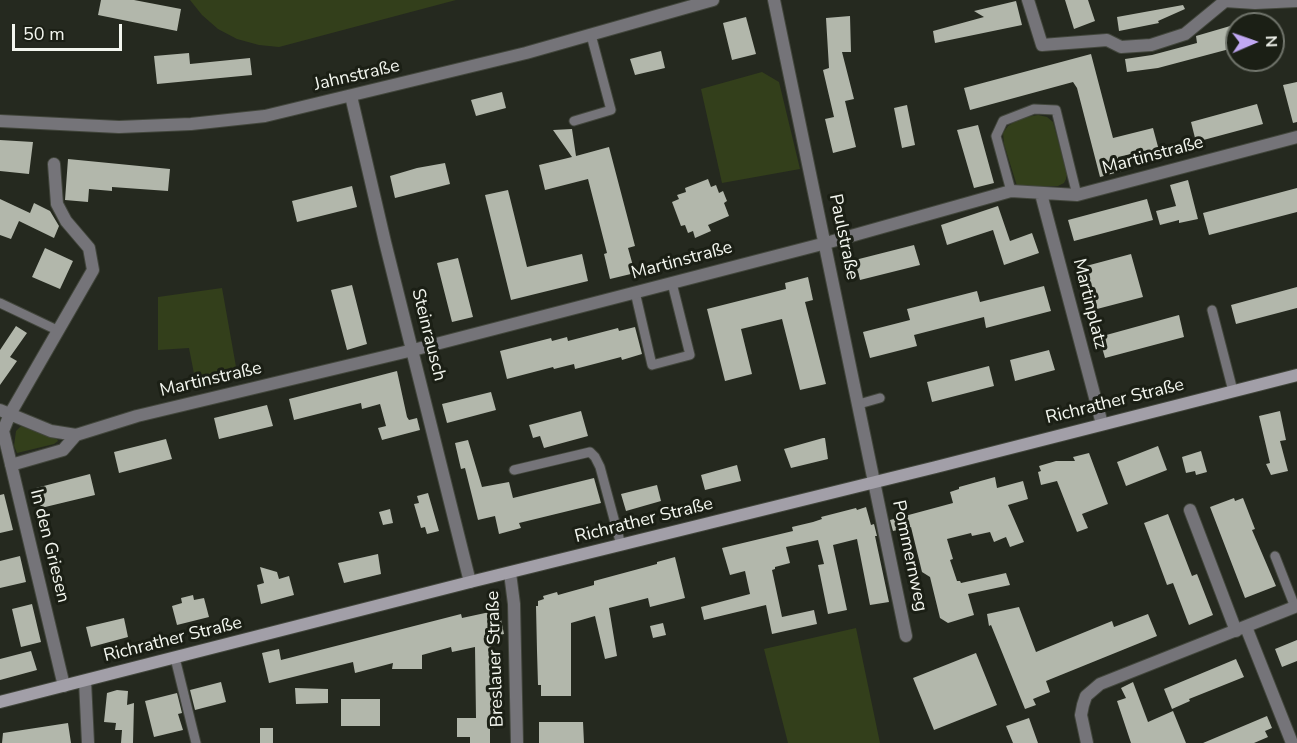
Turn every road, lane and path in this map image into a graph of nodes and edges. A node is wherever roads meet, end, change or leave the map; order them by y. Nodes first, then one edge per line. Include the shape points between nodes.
1 (713, 0) edge
2 (774, 0) edge
3 (1028, 0) edge
4 (1225, 0) edge
5 (1297, 1) edge
6 (591, 34) junction
7 (351, 96) junction
8 (0, 121) edge
9 (574, 121) dead end
10 (1297, 137) edge
11 (54, 164) dead end
12 (1011, 191) junction
13 (1041, 194) junction
14 (1077, 195) junction
15 (826, 243) junction
16 (672, 283) junction
17 (634, 292) junction
18 (0, 303) edge
19 (1212, 310) dead end
20 (59, 331) junction
21 (413, 350) junction
22 (1297, 375) edge
23 (1233, 391) junction
24 (880, 398) dead end
25 (859, 404) junction
26 (5, 412) edge
27 (1102, 424) junction
28 (76, 435) junction
29 (11, 465) junction
30 (513, 470) dead end
31 (875, 483) junction
32 (1190, 510) dead end
33 (621, 545) junction
34 (1275, 556) dead end
35 (510, 573) junction
36 (471, 582) junction
37 (1296, 606) edge
38 (1241, 629) junction
39 (906, 636) dead end
40 (175, 658) junction
41 (85, 681) junction
42 (64, 686) junction
43 (0, 702) edge
44 (88, 743) edge
45 (196, 743) edge
46 (517, 743) edge
47 (1088, 743) edge
48 (1292, 743) edge

1 - 6 street, Jahnstraße
2 - 15 street, Paulstraße
3 - 4 street via 1042,45 1107,40 1121,47 1150,45 1185,34
4 - 5 street
6 - 7 street, Jahnstraße
6 - 9 lane via 611,110
7 - 8 street, Jahnstraße via 265,116 191,124 118,127
7 - 21 street, Steinrausch
10 - 14 street, Martinstraße
11 - 20 street, In den Griesen via 57,204 89,248 93,270
12 - 13 street, Martinstraße
12 - 14 lane via 996,136 1003,121 1034,108 1056,111
12 - 15 street, Martinstraße
13 - 14 street, Martinstraße
13 - 27 street, Martinplatz
15 - 16 street, Martinstraße
15 - 25 street, Paulstraße
16 - 17 street, Martinstraße
16 - 17 lane via 690,355 652,365
17 - 21 street, Martinstraße
18 - 20 lane
19 - 23 lane
20 - 26 street, In den Griesen
21 - 28 street, Martinstraße via 137,416
21 - 36 street, Steinrausch
22 - 23 street, Richrather Straße
23 - 27 street, Richrather Straße
24 - 25 lane
25 - 31 street, Paulstraße
26 - 28 street, Martinstraße via 51,431
26 - 29 street, In den Griesen via 3,431
27 - 31 street, Richrather Straße
28 - 29 street, Martinstraße via 63,450
29 - 42 street, In den Griesen
30 - 33 lane via 590,452 600,467
31 - 33 street, Richrather Straße
31 - 39 street, Pommernweg
32 - 38 street
33 - 35 street, Richrather Straße
34 - 37 lane
35 - 36 street, Richrather Straße
35 - 46 street, Breslauer Straße
36 - 40 street, Richrather Straße
37 - 38 street
38 - 47 street via 1100,684 1086,696 1083,705 1081,715
38 - 48 street
40 - 41 street, Richrather Straße
40 - 45 lane
41 - 42 street, Richrather Straße
41 - 44 street
42 - 43 street, Richrather Straße

